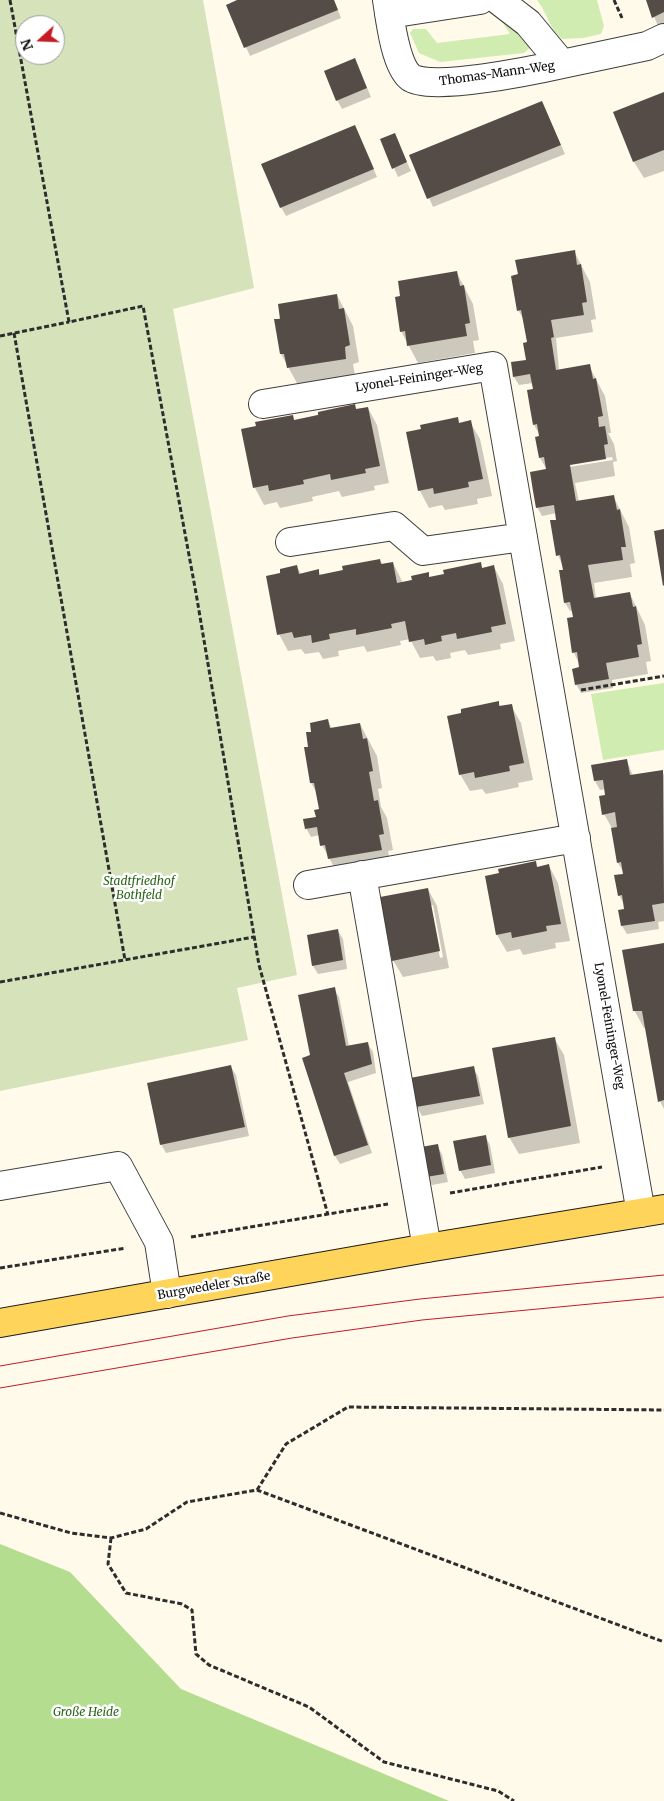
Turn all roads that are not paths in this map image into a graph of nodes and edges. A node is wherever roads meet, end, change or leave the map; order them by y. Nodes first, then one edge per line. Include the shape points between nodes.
1 (480, 0) edge
2 (498, 0) edge
3 (388, 7) edge
4 (664, 38) edge
5 (562, 64) junction
6 (263, 404) dead end
7 (523, 537) junction
8 (290, 542) dead end
9 (576, 838) junction
10 (362, 875) junction
11 (308, 884) dead end
12 (0, 1186) edge
13 (652, 1211) edge
14 (427, 1248) junction
15 (167, 1294) junction
16 (0, 1323) edge

1 - 3 street, Thomas-Mann-Weg
2 - 5 street, Thomas-Mann-Weg via 528,23
3 - 5 street, Thomas-Mann-Weg via 399,60 410,77 431,84
4 - 5 street, Thomas-Mann-Weg via 647,46
6 - 7 street, Lyonel-Feininger-Weg via 493,366
7 - 8 street via 423,551 394,526
7 - 9 street, Lyonel-Feininger-Weg
9 - 10 street
9 - 13 street, Lyonel-Feininger-Weg via 633,1162
10 - 11 street
10 - 14 street
12 - 15 street via 118,1166 159,1242
13 - 14 main road, Burgwedeler Straße
14 - 15 main road, Burgwedeler Straße
15 - 16 main road, Burgwedeler Straße

